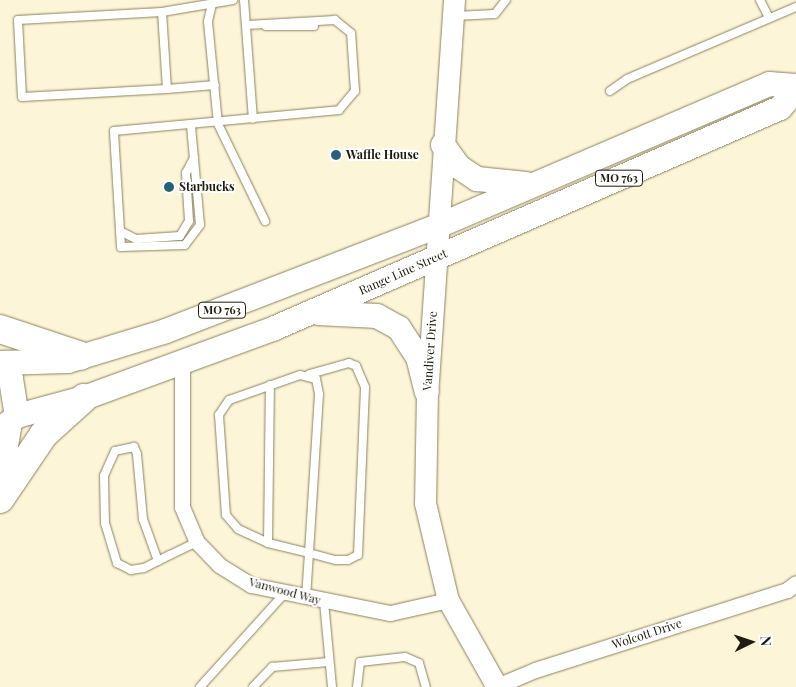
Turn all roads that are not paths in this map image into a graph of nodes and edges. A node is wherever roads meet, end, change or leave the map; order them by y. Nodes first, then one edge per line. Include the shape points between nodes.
1 (233, 0) edge
2 (244, 0) edge
3 (506, 0) edge
4 (760, 0) edge
5 (212, 4) junction
6 (796, 7) edge
7 (454, 8) edge
8 (162, 12) junction
9 (768, 16) junction
10 (247, 26) junction
11 (215, 85) junction
12 (796, 86) edge
13 (167, 89) junction
14 (796, 90) edge
15 (610, 91) dead end
16 (253, 119) junction
17 (218, 124) junction
18 (192, 126) junction
19 (443, 146) junction
20 (194, 158) junction
21 (532, 184) junction
22 (265, 221) dead end
23 (438, 226) junction
24 (120, 231) junction
25 (436, 257) junction
26 (309, 313) junction
27 (0, 329) edge
28 (81, 356) junction
29 (182, 362) junction
30 (0, 363) edge
31 (0, 367) edge
32 (310, 374) junction
33 (270, 386) junction
34 (427, 392) junction
35 (84, 398) junction
36 (8, 425) edge
37 (0, 469) edge
38 (0, 499) edge
39 (197, 542) junction
40 (268, 543) junction
41 (309, 553) junction
42 (158, 561) junction
43 (796, 583) edge
44 (284, 594) junction
45 (306, 598) junction
46 (448, 600) junction
47 (324, 602) junction
48 (329, 662) junction
49 (200, 687) edge
50 (253, 687) edge
51 (332, 687) edge
52 (357, 687) edge
53 (426, 687) edge
54 (497, 687) edge

1 - 5 lane
2 - 10 lane
3 - 7 lane via 495,14
4 - 9 lane
5 - 8 lane
5 - 11 lane via 208,22
6 - 9 lane
7 - 19 main road, Vandiver Drive
8 - 13 lane
8 - 13 lane via 18,20 22,97
9 - 15 lane via 627,79
10 - 16 lane
10 - 16 lane via 276,29 340,24 351,33 355,91 339,110
11 - 13 lane
11 - 17 lane
12 - 21 main road, MO 763 via 769,84
14 - 25 main road, Range Line Street / MO 763 via 780,108
16 - 17 lane
17 - 18 lane
17 - 22 lane
18 - 20 lane
18 - 24 lane via 114,131
19 - 21 main road via 459,167 477,179 499,185
19 - 23 main road, Vandiver Drive
20 - 24 lane via 186,172 189,221 180,236 136,239
20 - 24 lane via 200,225 185,245 121,247
21 - 23 main road, MO 763
23 - 25 main road, Vandiver Drive
23 - 28 main road, MO 763 via 166,332
25 - 26 main road, Range Line Street / MO 763
25 - 34 main road, Vandiver Drive
26 - 29 main road, Range Line Street / MO 763
26 - 34 main road via 377,316 399,328 418,357
27 - 28 highway
28 - 30 main road, MO 763 via 54,363
29 - 35 main road, Range Line Street / MO 763
29 - 39 street, Vanwood Way via 182,507
31 - 36 main road via 11,379
32 - 33 lane
32 - 41 lane via 316,379 319,394
32 - 41 lane via 349,363 356,366 365,387 358,555 336,560
33 - 40 lane
33 - 40 lane via 229,400 219,415 226,516 238,529
34 - 46 main road, Vandiver Drive via 425,504
35 - 36 main road, Range Line Street / MO 763
35 - 38 highway via 44,434
36 - 37 highway
39 - 42 lane
39 - 44 street, Vanwood Way via 219,565 251,585
40 - 41 lane
41 - 45 lane
42 - 42 lane via 131,570 117,563 107,531 104,476 116,451 125,446 134,446 137,454 143,519
43 - 54 street, Wolcott Drive via 786,590 535,670
44 - 45 street, Vanwood Way
44 - 49 lane
45 - 47 street, Vanwood Way
46 - 47 street, Vanwood Way via 390,613
46 - 54 main road, Vandiver Drive
47 - 48 lane
48 - 50 lane via 272,667
48 - 51 lane
52 - 53 lane via 360,662 405,657 419,663

